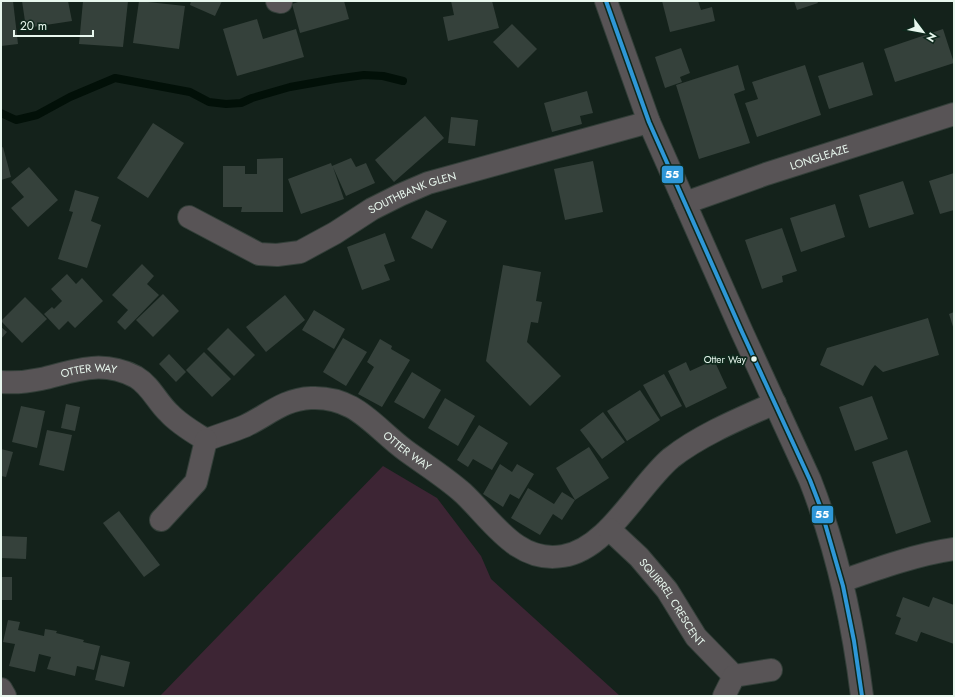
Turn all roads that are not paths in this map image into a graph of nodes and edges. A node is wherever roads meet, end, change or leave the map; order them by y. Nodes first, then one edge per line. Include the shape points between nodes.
1 (606, 1) edge
2 (954, 114) edge
3 (649, 122) junction
4 (685, 203) junction
5 (189, 217) dead end
6 (1, 382) edge
7 (775, 403) junction
8 (206, 440) junction
9 (161, 520) dead end
10 (608, 529) junction
11 (954, 549) edge
12 (842, 581) junction
13 (771, 670) dead end
14 (734, 676) junction
15 (1, 689) edge
16 (5, 696) edge
17 (724, 696) edge
18 (862, 696) edge

1 - 3 street
2 - 4 street, LONGLEAZE via 766,174
3 - 4 street
3 - 5 street, SOUTHBANK GLEN via 428,183 372,209 300,252 258,254
4 - 7 street
6 - 8 street, OTTER WAY via 16,383 70,370 100,366 118,370 148,387 168,413
7 - 10 street, OTTER WAY via 691,444 672,458 655,473
7 - 12 street via 820,504
8 - 9 street via 196,482
8 - 10 street, OTTER WAY via 244,426 282,404 297,399 329,399 356,409 371,419 403,448 463,493 511,541 537,556 564,556 577,552 590,545
10 - 14 street, SQUIRREL CRESCENT via 639,557 667,590 696,637
11 - 12 street via 908,560
12 - 18 street
13 - 14 street
14 - 17 street
15 - 16 street

